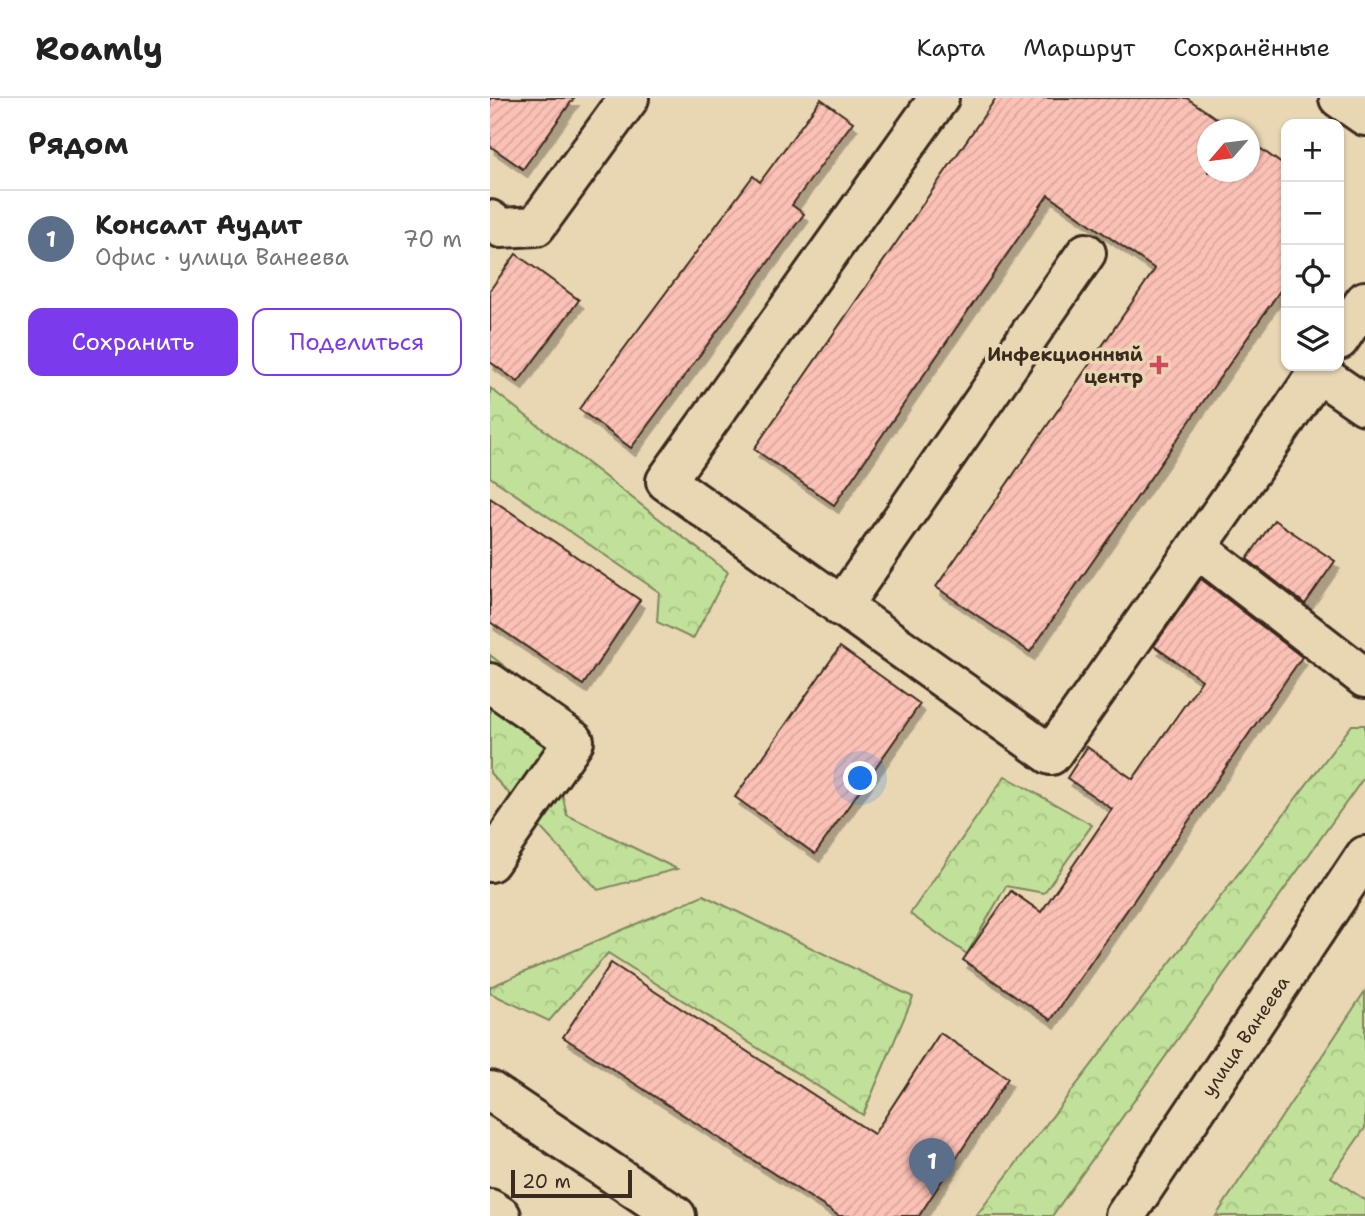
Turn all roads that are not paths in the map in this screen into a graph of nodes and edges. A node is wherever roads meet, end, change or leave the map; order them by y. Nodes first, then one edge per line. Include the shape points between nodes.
1 (629, 98) edge
2 (939, 98) edge
3 (1339, 98) edge
4 (1365, 116) edge
5 (490, 220) edge
6 (1086, 253) dead end
7 (1365, 301) edge
8 (1344, 332) edge
9 (1319, 371) edge
10 (1322, 371) edge
11 (1365, 405) edge
12 (1197, 548) junction
13 (841, 607) junction
14 (1365, 678) edge
15 (490, 683) edge
16 (1365, 856) edge
17 (490, 862) edge
18 (490, 1091) edge
19 (490, 1209) edge
20 (501, 1216) edge
21 (676, 1216) edge
22 (1125, 1216) edge

1 - 5 main road via 536,226 501,228
2 - 13 main road via 666,481
3 - 4 main road
6 - 13 main road
7 - 8 main road
9 - 12 main road
10 - 11 main road
12 - 13 main road via 1051,755
12 - 14 main road
15 - 17 main road via 574,741
16 - 22 main road, улица Ванеева
18 - 21 main road
19 - 20 main road

